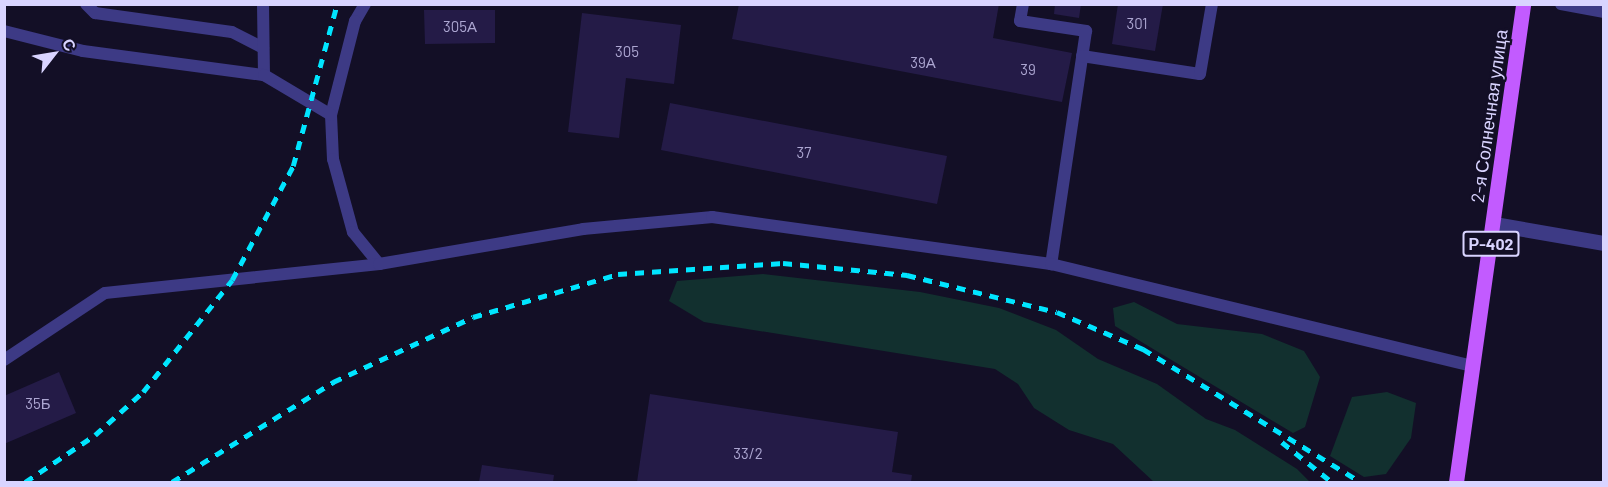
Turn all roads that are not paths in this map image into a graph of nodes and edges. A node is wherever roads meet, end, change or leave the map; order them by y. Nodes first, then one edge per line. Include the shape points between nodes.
1 (86, 4) edge
2 (263, 4) edge
3 (365, 4) edge
4 (1023, 4) edge
5 (1212, 4) edge
6 (1523, 4) edge
7 (1561, 4) edge
8 (1604, 12) edge
9 (4, 31) edge
10 (263, 48) junction
11 (1082, 56) junction
12 (264, 75) junction
13 (331, 115) junction
14 (1494, 224) junction
15 (1604, 243) edge
16 (379, 264) junction
17 (1051, 264) junction
18 (4, 360) edge
19 (1472, 366) junction
20 (1456, 483) edge

1 - 10 lane via 105,14 232,32
2 - 10 lane
3 - 13 lane via 356,21
4 - 11 lane via 1020,21 1086,31
5 - 11 lane via 1200,74
6 - 14 main road, 2-я Солнечная улица / Р-402
7 - 8 lane
9 - 12 lane via 83,51
10 - 12 lane
11 - 17 lane
12 - 13 lane
13 - 16 lane via 341,198 353,232
14 - 15 street
14 - 19 main road, 2-я Солнечная улица / Р-402
16 - 17 lane via 583,229 712,217
16 - 18 lane via 105,293
17 - 19 lane
19 - 20 main road, 2-я Солнечная улица / Р-402

